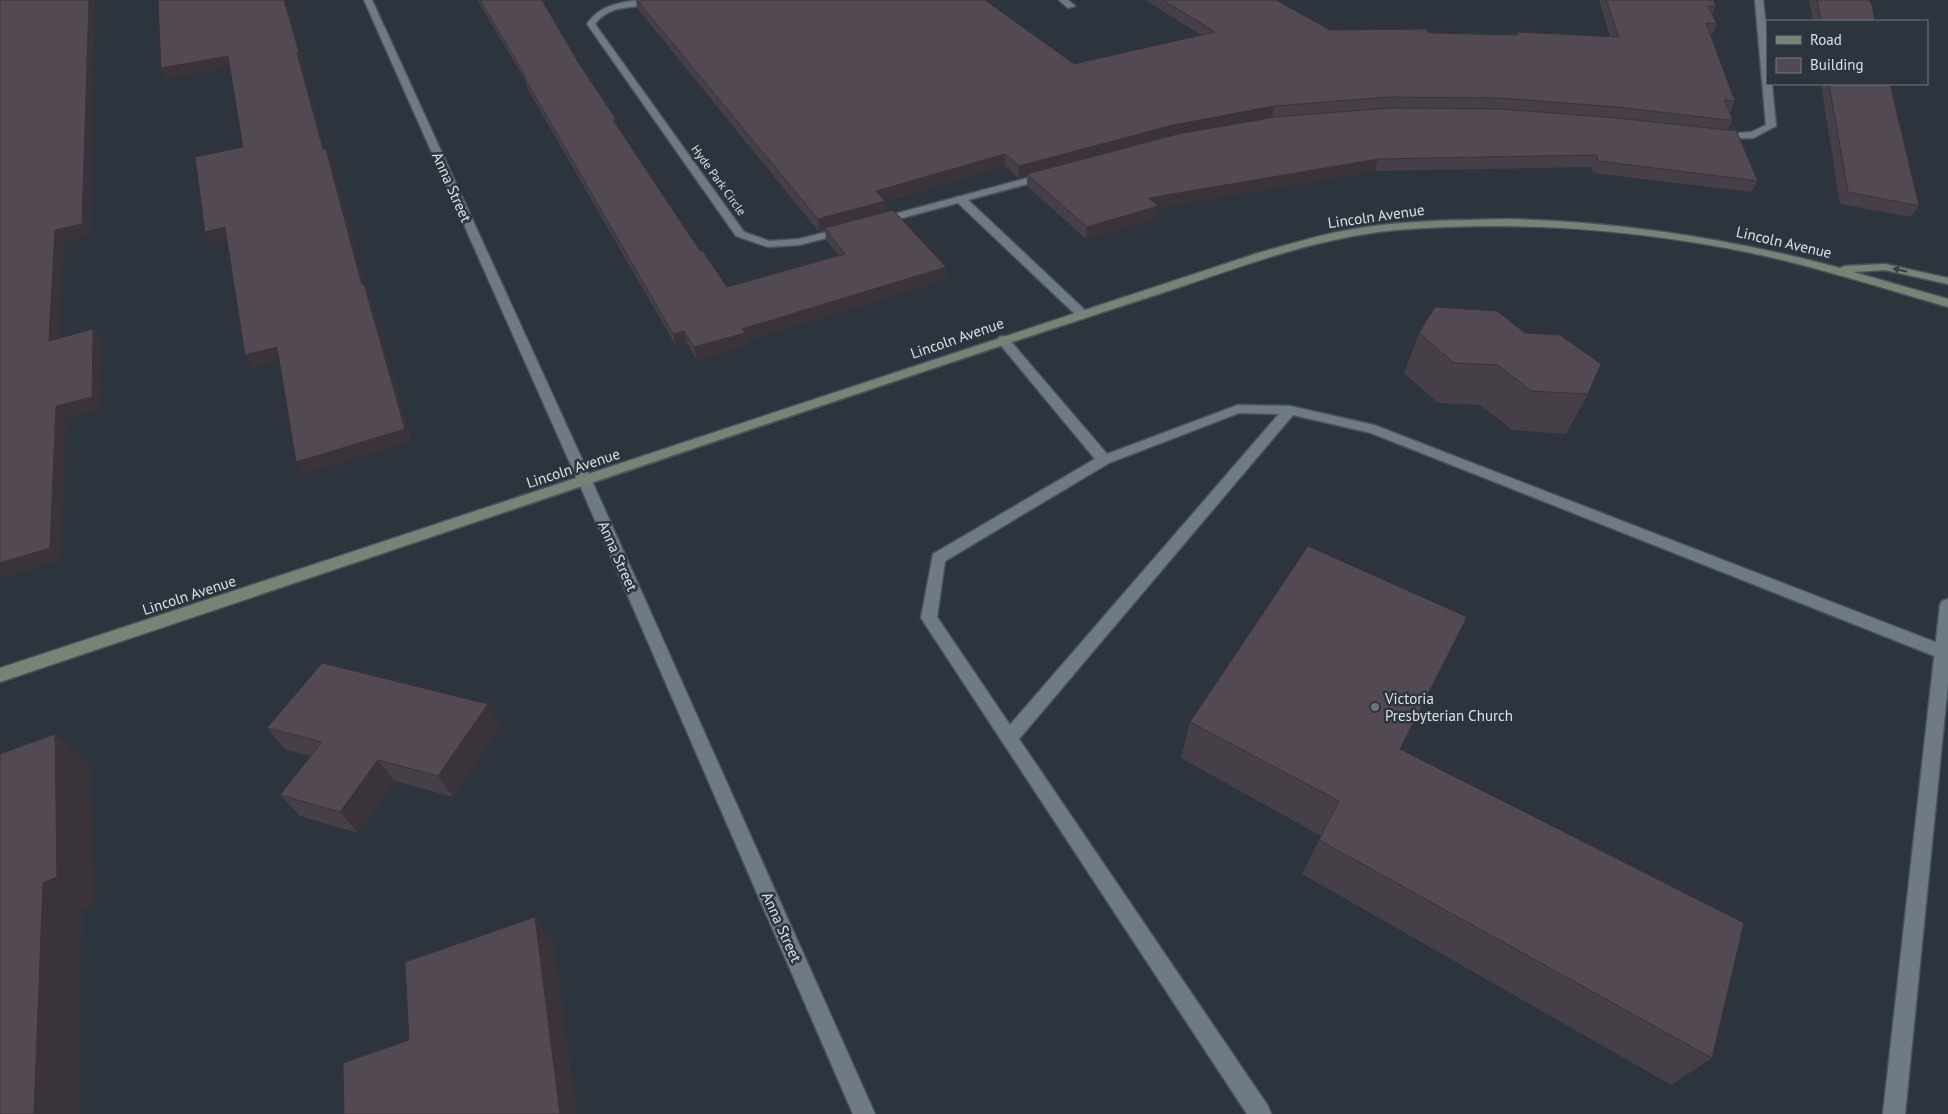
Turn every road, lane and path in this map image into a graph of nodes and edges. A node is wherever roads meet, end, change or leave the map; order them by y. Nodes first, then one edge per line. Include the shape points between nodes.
1 (368, 0) edge
2 (653, 0) edge
3 (1063, 0) edge
4 (1759, 0) edge
5 (1071, 6) dead end
6 (1766, 73) edge
7 (1767, 85) edge
8 (1704, 135) edge
9 (1054, 174) edge
10 (961, 200) junction
11 (1831, 270) junction
12 (1948, 281) edge
13 (1948, 303) edge
14 (1082, 314) junction
15 (1003, 340) junction
16 (1290, 410) junction
17 (1104, 460) junction
18 (585, 481) junction
19 (1948, 605) edge
20 (1943, 652) junction
21 (0, 675) edge
22 (1010, 737) junction
23 (864, 1114) edge
24 (1260, 1114) edge
25 (1894, 1114) edge

1 - 18 street, Anna Street
2 - 10 street, Hyde Park Circle via 610,9 595,16 591,24 740,234 768,244 799,242
3 - 5 street
4 - 6 street
7 - 8 street via 1771,126 1753,135
9 - 10 street, Hyde Park Circle
10 - 14 street
12 -> 11 street via 1885,267
11 - 13 street, Lincoln Avenue
11 - 14 street, Lincoln Avenue via 1682,237 1620,229 1500,222 1426,225 1358,232 1291,247
14 - 15 street, Lincoln Avenue
15 - 17 street
15 - 18 street, Lincoln Avenue
16 - 17 street via 1238,409
16 - 20 street via 1374,429
16 - 22 street
17 - 22 street via 938,558 929,618
18 - 21 street, Lincoln Avenue
18 - 23 street, Anna Street
19 - 20 street
20 - 25 street
22 - 24 street

